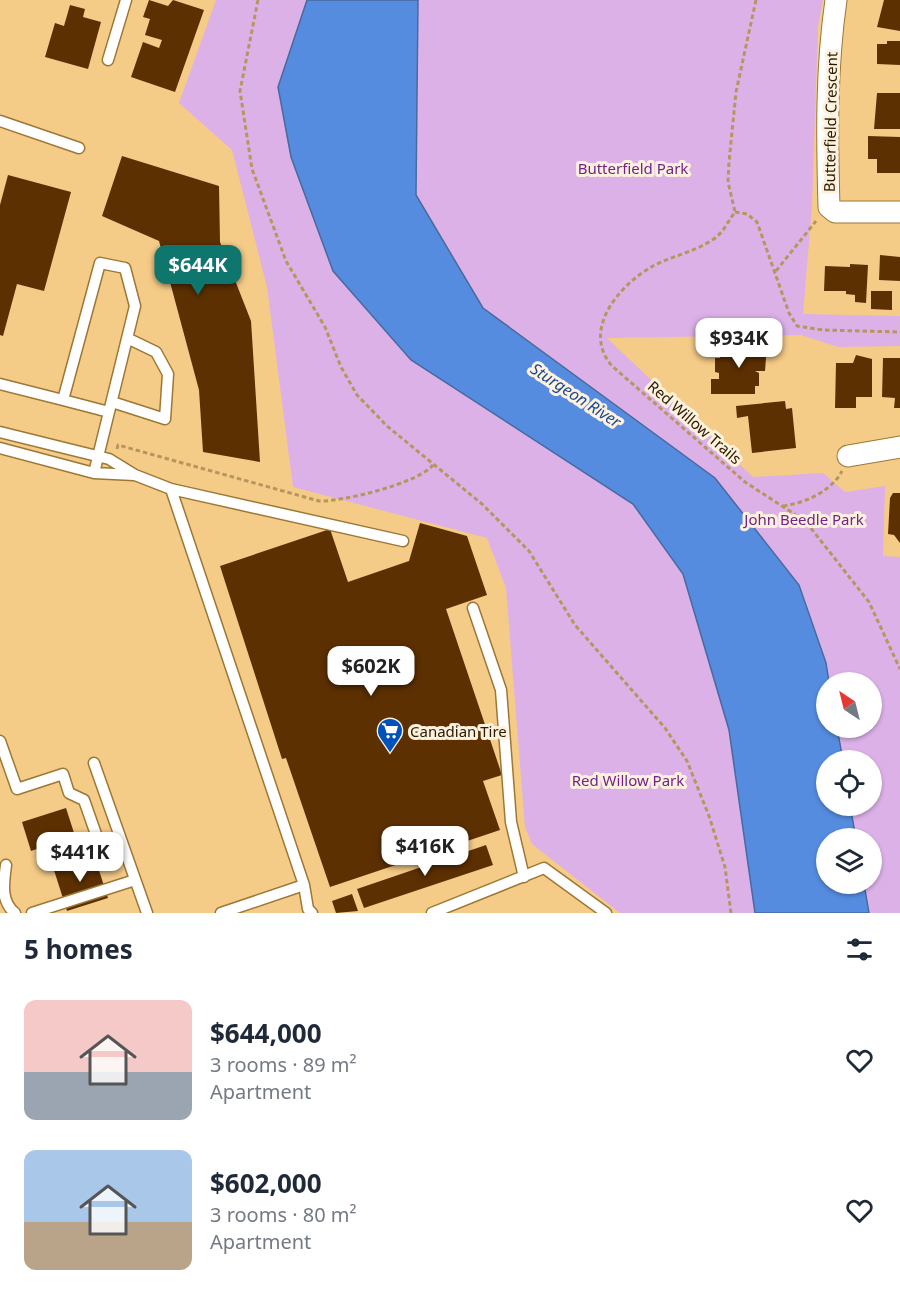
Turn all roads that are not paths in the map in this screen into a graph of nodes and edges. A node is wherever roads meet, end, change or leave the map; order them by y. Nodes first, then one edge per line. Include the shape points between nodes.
1 (126, 0) edge
2 (836, 0) edge
3 (108, 60) dead end
4 (0, 121) edge
5 (79, 148) dead end
6 (900, 212) edge
7 (129, 339) junction
8 (0, 384) edge
9 (63, 400) junction
10 (110, 407) junction
11 (0, 432) edge
12 (900, 447) edge
13 (0, 448) edge
14 (98, 456) junction
15 (849, 456) road end
16 (94, 473) junction
17 (135, 475) junction
18 (171, 489) junction
19 (403, 541) dead end
20 (473, 608) dead end
21 (0, 741) edge
22 (94, 763) dead end
23 (98, 840) dead end
24 (6, 865) dead end
25 (524, 877) junction
26 (135, 880) junction
27 (304, 885) junction
28 (306, 912) edge
29 (15, 913) edge
30 (32, 913) edge
31 (147, 913) edge
32 (221, 913) edge
33 (432, 913) edge
34 (606, 913) edge

1 - 3 lane
2 - 6 street, Butterfield Crescent via 827,104 829,207 835,212
4 - 5 lane
7 - 9 lane via 135,306 125,268 100,263
7 - 10 lane
7 - 10 lane via 156,352 168,374 165,418
8 - 9 lane
9 - 10 lane
10 - 14 lane
11 - 14 lane
12 - 15 street
13 - 16 lane
14 - 16 lane
14 - 17 lane
16 - 17 lane
17 - 18 lane
18 - 19 lane
18 - 27 lane
20 - 25 lane via 501,690 511,822
21 - 23 lane via 17,789 63,774 69,793 84,800
22 - 26 lane
24 - 29 lane via 3,892
25 - 33 lane
25 - 34 lane via 544,868
26 - 30 lane
26 - 31 lane
27 - 28 lane
27 - 32 lane

